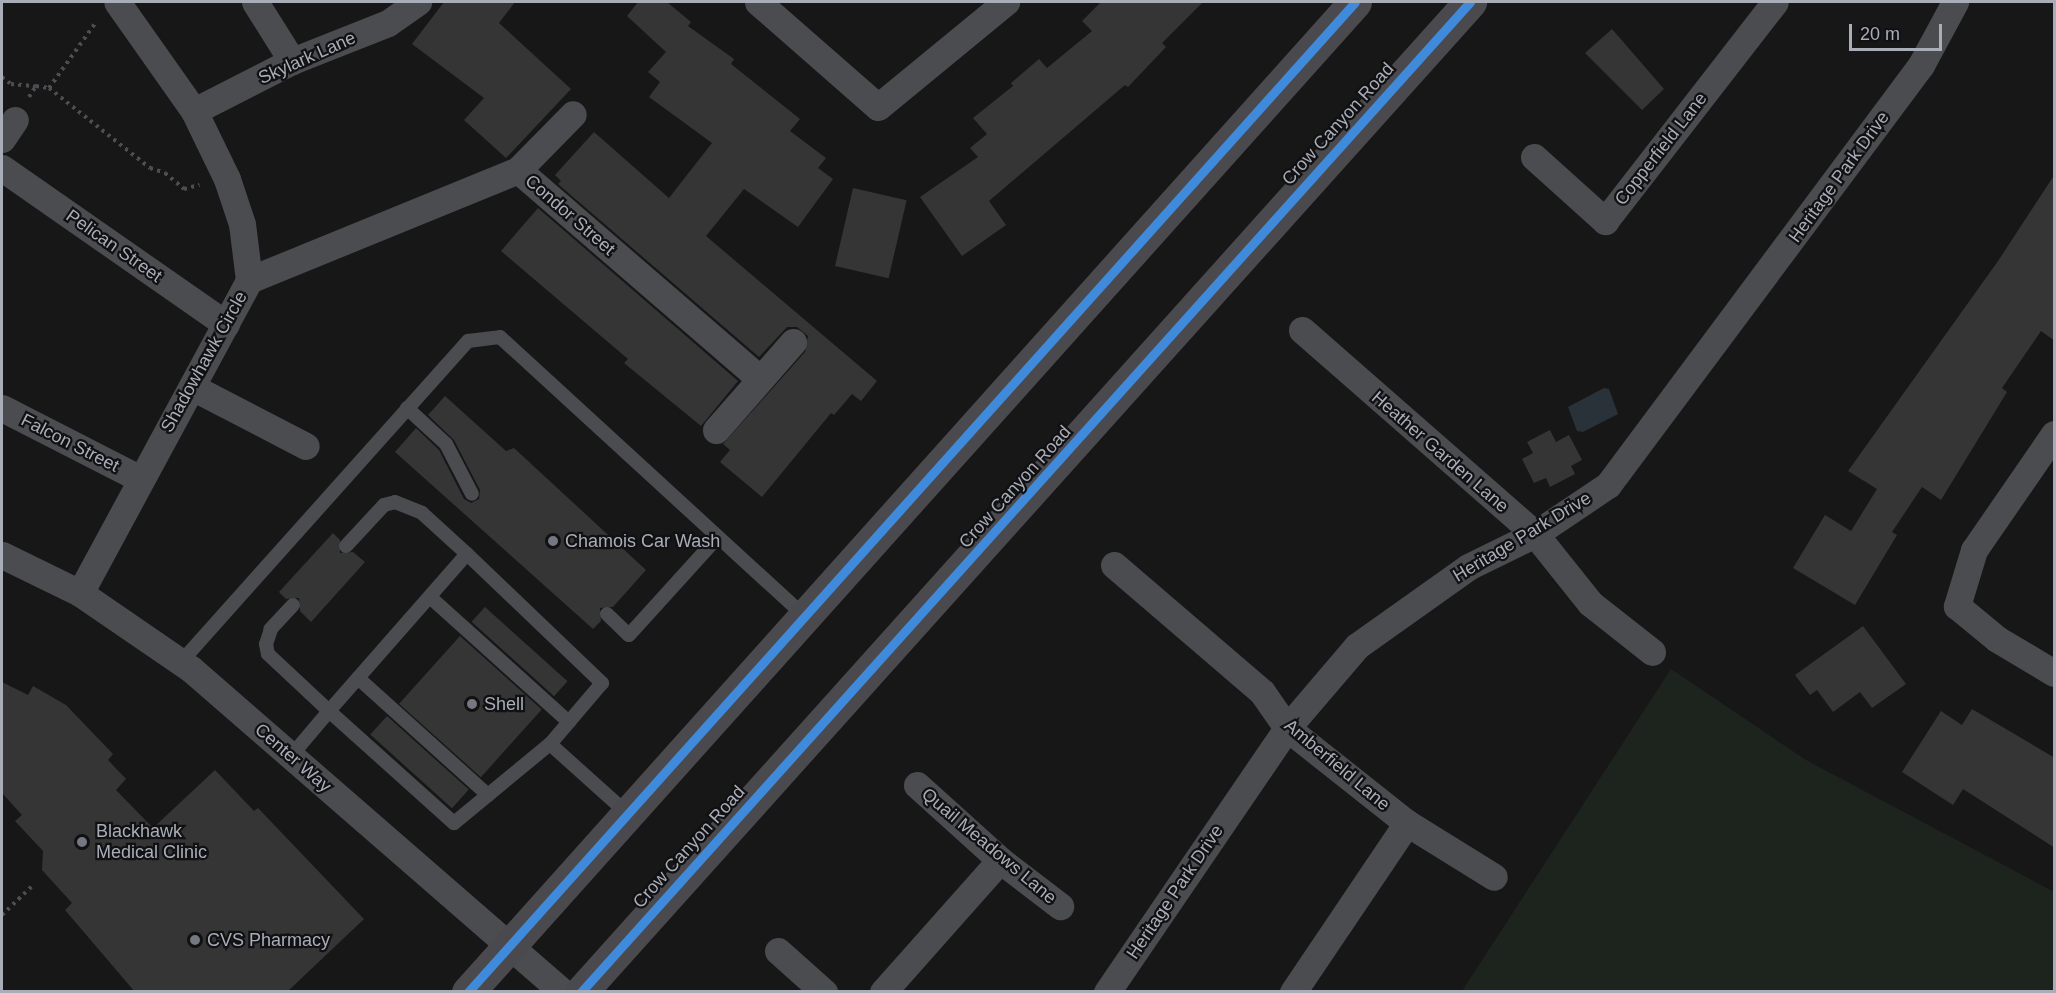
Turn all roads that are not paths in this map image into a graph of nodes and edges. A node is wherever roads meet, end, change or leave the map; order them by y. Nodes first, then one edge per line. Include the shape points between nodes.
1 (255, 2) edge
2 (418, 2) edge
3 (758, 2) edge
4 (1006, 2) edge
5 (1355, 2) edge
6 (1470, 2) edge
7 (1775, 2) edge
8 (1955, 2) edge
9 (110, 6) edge
10 (292, 61) junction
11 (194, 111) junction
12 (573, 114) dead end
13 (1534, 157) dead end
14 (2, 168) edge
15 (518, 170) junction
16 (249, 280) junction
17 (226, 324) junction
18 (1302, 330) dead end
19 (793, 342) dead end
20 (760, 379) junction
21 (192, 387) junction
22 (2, 408) edge
23 (407, 408) junction
24 (716, 430) dead end
25 (2055, 434) edge
26 (306, 446) dead end
27 (139, 478) junction
28 (472, 494) dead end
29 (1535, 534) junction
30 (718, 537) junction
31 (346, 546) dead end
32 (467, 554) junction
33 (2, 555) edge
34 (1114, 565) dead end
35 (80, 593) junction
36 (430, 597) junction
37 (293, 605) dead end
38 (607, 614) dead end
39 (803, 615) junction
40 (1652, 652) dead end
41 (180, 662) junction
42 (2055, 673) edge
43 (358, 678) junction
44 (329, 711) junction
45 (569, 722) junction
46 (1287, 728) junction
47 (549, 744) junction
48 (291, 756) junction
49 (917, 785) dead end
50 (488, 795) junction
51 (627, 813) junction
52 (1407, 823) junction
53 (1000, 860) junction
54 (1494, 877) dead end
55 (1060, 906) dead end
56 (508, 945) junction
57 (778, 951) dead end
58 (468, 992) edge
59 (562, 992) edge
60 (581, 992) edge
61 (824, 992) edge
62 (883, 992) edge
63 (1107, 992) edge
64 (1293, 992) edge

1 - 10 street
2 - 10 street, Skylark Lane via 388,23
3 - 4 street via 878,107
5 - 39 main road
6 - 60 main road, Crow Canyon Road
7 - 13 street, Copperfield Lane via 1605,221
8 - 29 street, Heritage Park Drive via 1921,65 1608,485
9 - 11 street, Shadowhawk Circle
10 - 11 street, Skylark Lane
11 - 16 street, Shadowhawk Circle via 225,174 242,224
12 - 15 street
14 - 17 street, Pelican Street
15 - 16 street, Condor Street
15 - 20 street, Condor Street
16 - 17 street, Shadowhawk Circle
17 - 21 street, Shadowhawk Circle
18 - 29 street, Heather Garden Lane
19 - 20 street
20 - 24 street
21 - 26 street
21 - 27 street, Shadowhawk Circle
22 - 27 street, Falcon Street
23 - 28 lane via 446,444
23 - 30 lane via 468,340 500,337
23 - 41 lane
25 - 42 street via 1974,550 1957,606 1997,639
27 - 35 street, Shadowhawk Circle
29 - 40 street, Heather Garden Lane via 1590,603
29 - 46 street, Heritage Park Drive via 1468,567 1357,646
30 - 38 lane via 629,635
30 - 39 lane
31 - 32 lane via 384,505 394,502 422,513
32 - 36 lane
32 - 45 lane via 602,683
33 - 35 street, Center Way
34 - 46 street, Amberfield Lane via 1262,692
35 - 41 street, Center Way
36 - 43 lane
36 - 45 lane
37 - 44 lane via 271,629 266,644 268,654
39 - 51 main road
41 - 48 street, Center Way
43 - 44 lane
43 - 50 lane
44 - 48 lane
44 - 50 lane via 454,824
45 - 47 lane
46 - 52 street, Amberfield Lane
46 - 63 street, Heritage Park Drive
47 - 50 lane
47 - 51 lane
48 - 56 street, Center Way
49 - 53 street, Quail Meadows Lane
51 - 56 main road
52 - 54 street, Amberfield Lane
52 - 64 street
53 - 55 street, Quail Meadows Lane
53 - 62 street
56 - 58 main road
56 - 59 street, Center Way
57 - 61 street

